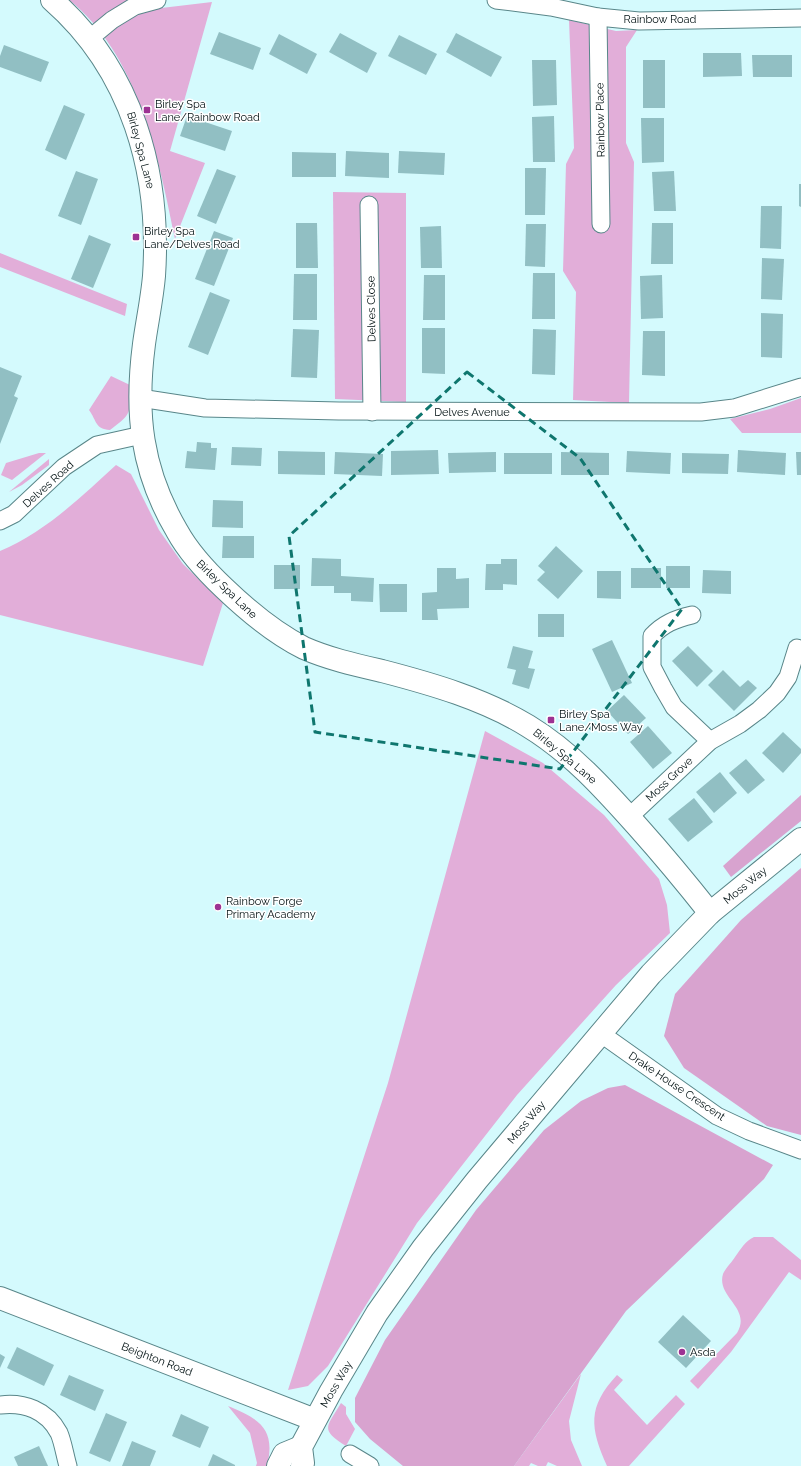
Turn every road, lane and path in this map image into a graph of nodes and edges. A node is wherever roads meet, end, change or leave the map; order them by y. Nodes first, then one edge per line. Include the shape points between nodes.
1 (52, 0) edge
2 (157, 0) edge
3 (496, 0) edge
4 (598, 17) junction
5 (801, 18) edge
6 (89, 39) junction
7 (369, 205) dead end
8 (601, 224) dead end
9 (801, 387) edge
10 (140, 398) junction
11 (372, 412) junction
12 (142, 435) junction
13 (0, 521) edge
14 (692, 615) dead end
15 (796, 648) dead end
16 (710, 741) junction
17 (629, 817) junction
18 (801, 839) edge
19 (710, 913) junction
20 (600, 1033) junction
21 (801, 1150) edge
22 (0, 1298) edge
23 (0, 1405) edge
24 (315, 1420) junction
25 (350, 1454) dead end
26 (301, 1456) edge
27 (68, 1466) edge
28 (278, 1466) edge
29 (370, 1466) edge

1 - 6 street, Birley Spa Lane
2 - 6 street via 135,6 112,20
3 - 4 street, Rainbow Road via 551,7
4 - 5 street, Rainbow Road via 639,21
4 - 8 street, Rainbow Place
6 - 10 street, Birley Spa Lane via 111,71 128,106 152,184 156,227 154,280 144,345
7 - 11 street, Delves Close
9 - 11 street, Delves Avenue via 734,408 701,412
10 - 11 street, Delves Avenue via 205,408
10 - 12 street, Birley Spa Lane
12 - 13 street, Delves Road via 97,445 64,467 14,514
12 - 17 street, Birley Spa Lane via 149,470 161,503 178,535 215,579 260,620 306,648 344,662 471,699 501,711 553,743 590,774
14 - 16 street via 661,626 652,636 652,667 674,707
15 - 16 street, Moss Grove via 788,677 777,693 740,724
16 - 17 street, Moss Grove
17 - 19 street, Birley Spa Lane
18 - 19 street, Moss Way
19 - 20 street, Moss Way via 651,974
20 - 21 street, Drake House Crescent via 717,1116
20 - 24 street, Moss Way via 423,1248 377,1313
22 - 24 street, Beighton Road
23 - 27 street via 25,1405 39,1411 59,1433
24 - 26 street, Moss Way
25 - 29 street
26 - 28 street, Moss Way via 284,1454

